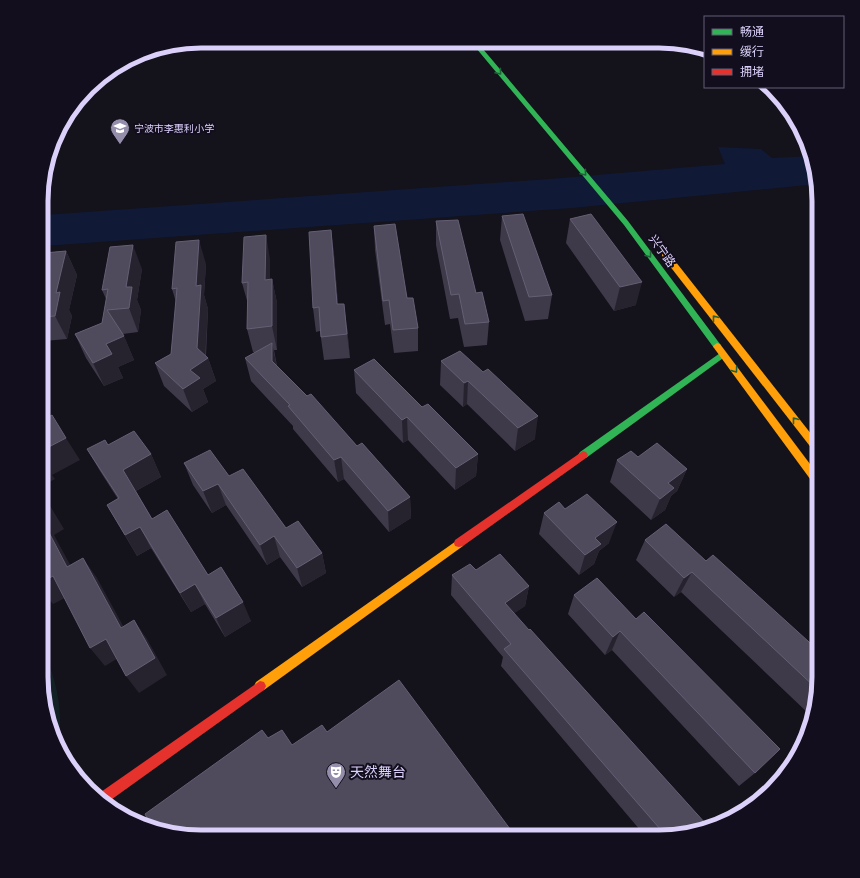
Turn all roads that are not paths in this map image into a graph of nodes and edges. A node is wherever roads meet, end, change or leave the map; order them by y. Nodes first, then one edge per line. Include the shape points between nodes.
1 (479, 48) edge
2 (659, 246) dead end
3 (723, 354) junction
4 (812, 442) edge
5 (812, 475) edge
6 (106, 796) edge

1 -> 3 main road, 兴宁路 via 626,223
4 -> 2 main road, 兴宁路
3 -> 5 main road, 兴宁路
3 - 6 main road

